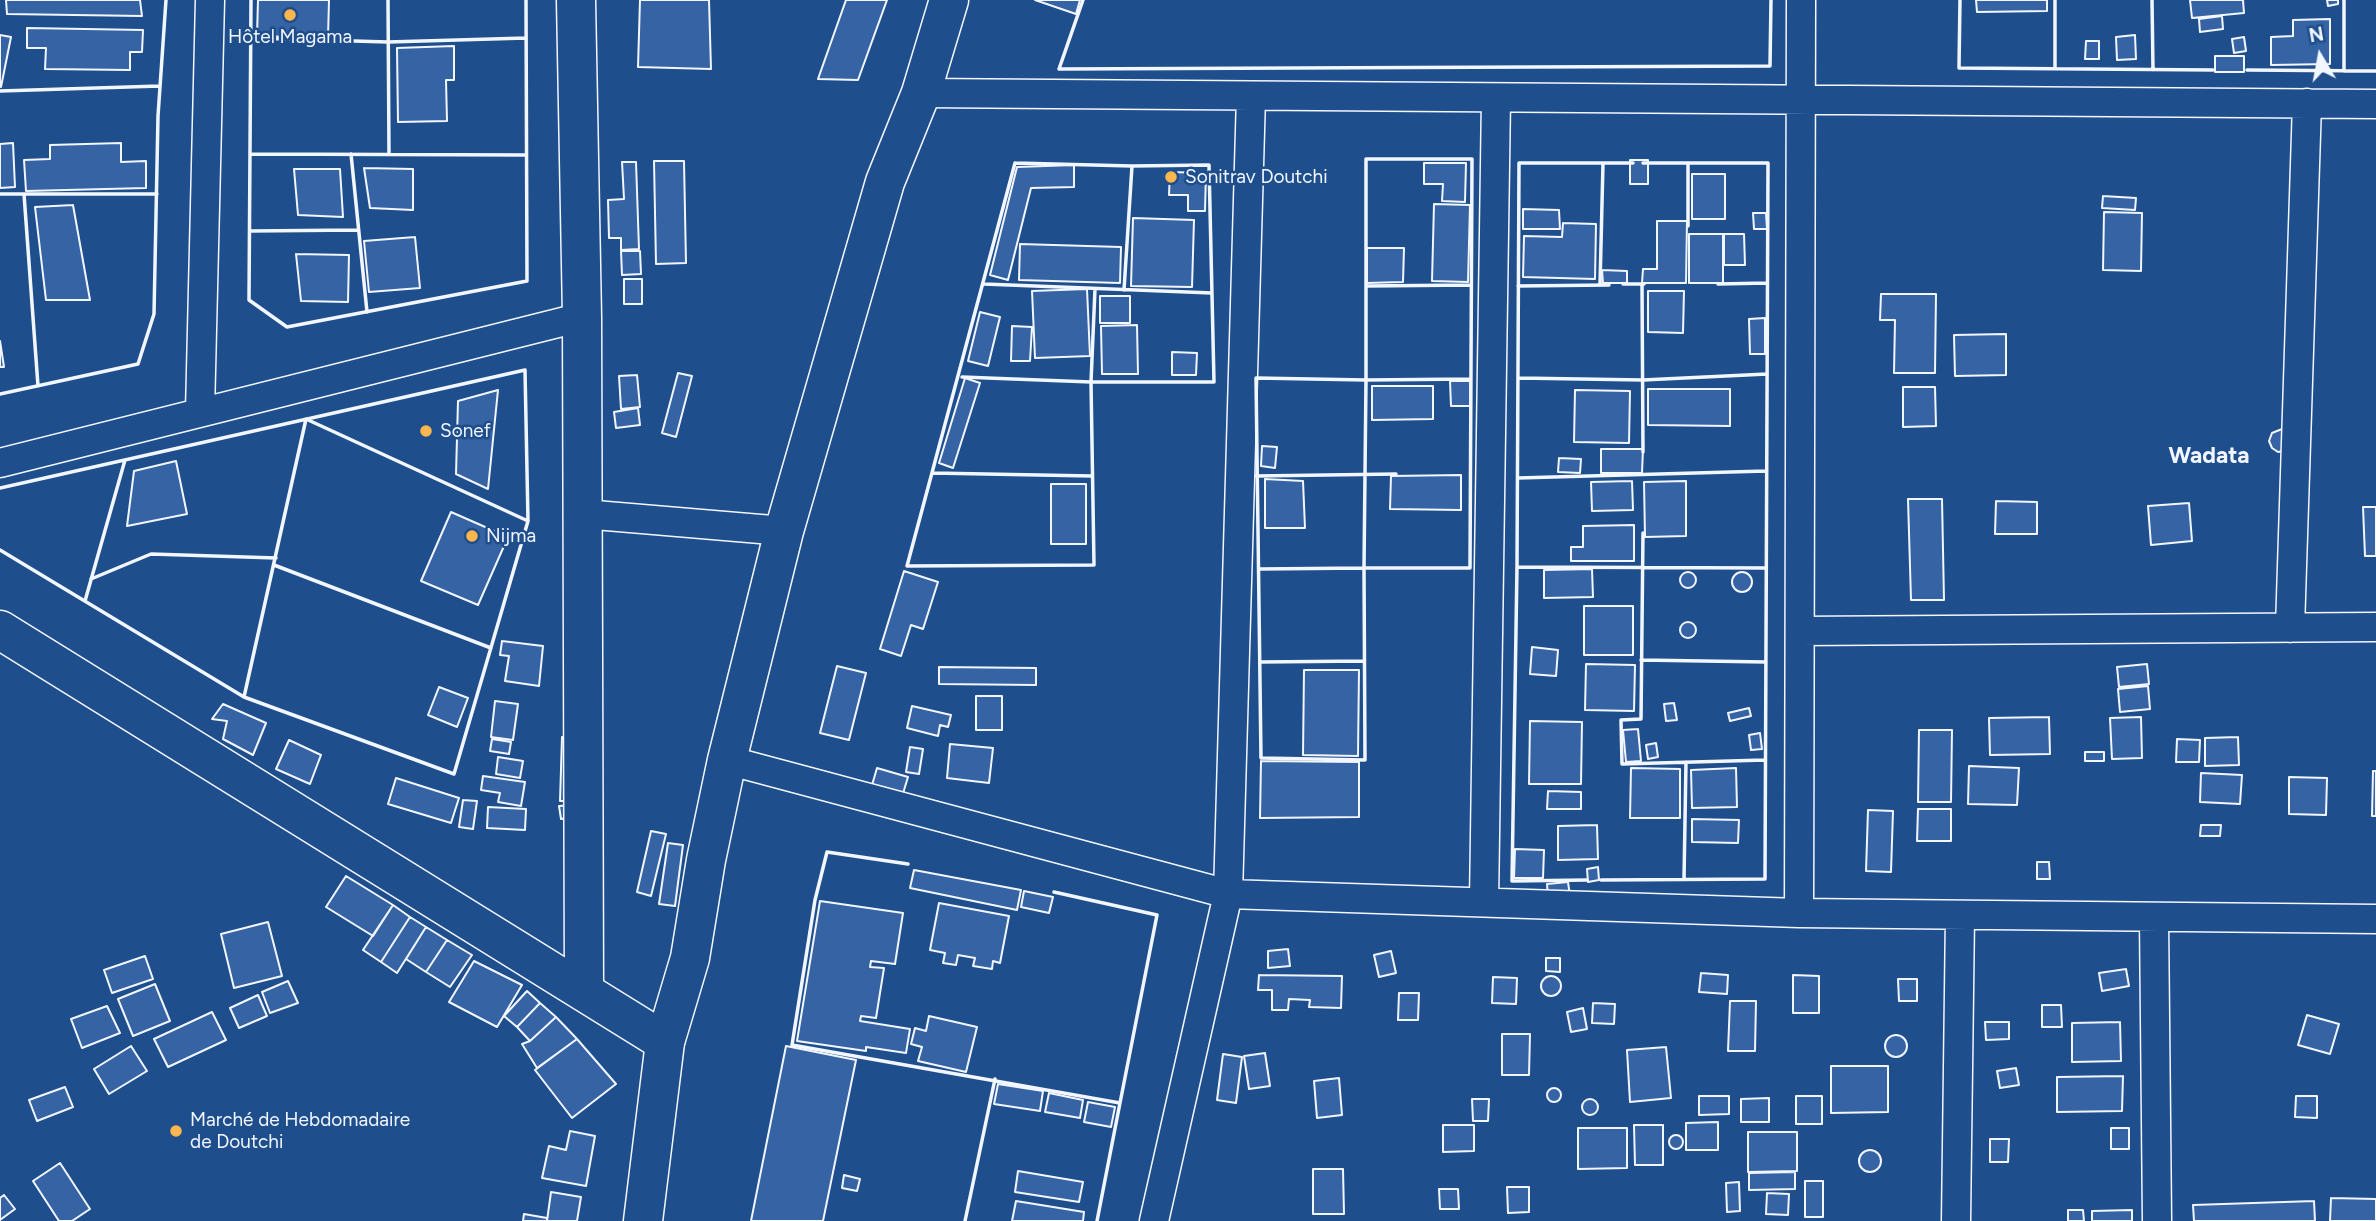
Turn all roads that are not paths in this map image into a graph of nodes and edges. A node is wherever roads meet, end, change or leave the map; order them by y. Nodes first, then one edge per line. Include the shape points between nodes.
1 (210, 0) edge
2 (576, 0) edge
3 (949, 0) edge
4 (1801, 0) edge
5 (921, 93) junction
6 (1251, 96) junction
7 (1496, 98) junction
8 (1801, 100) junction
9 (2307, 103) junction
10 (2376, 104) edge
11 (582, 317) junction
12 (200, 412) junction
13 (0, 463) edge
14 (583, 514) junction
15 (784, 531) junction
16 (2376, 627) edge
17 (2290, 628) junction
18 (0, 630) edge
19 (1800, 631) junction
20 (727, 760) junction
21 (1228, 894) junction
22 (1484, 902) junction
23 (1799, 913) junction
24 (1960, 915) junction
25 (2154, 918) junction
26 (2376, 919) edge
27 (584, 991) junction
28 (665, 1042) junction
29 (643, 1221) edge
30 (1154, 1221) edge
31 (1956, 1221) edge
32 (2157, 1221) edge

1 - 12 street
2 - 11 main road
3 - 5 main road
4 - 8 street
5 - 6 street
5 - 15 main road via 885,182
6 - 7 street
6 - 21 street
7 - 8 street
7 - 22 street
8 - 9 street
8 - 19 street
9 - 10 street
9 - 17 street
11 - 12 street
11 - 14 main road
12 - 13 street
14 - 15 street
14 - 27 main road
15 - 20 main road
16 - 17 street
17 - 19 street
18 - 27 main road
19 - 23 street
20 - 21 street
20 - 28 main road via 690,958
21 - 22 street
21 - 30 street
22 - 23 street
23 - 24 street
24 - 25 street
24 - 31 street
25 - 26 street
25 - 32 street
27 - 28 main road
28 - 29 main road

